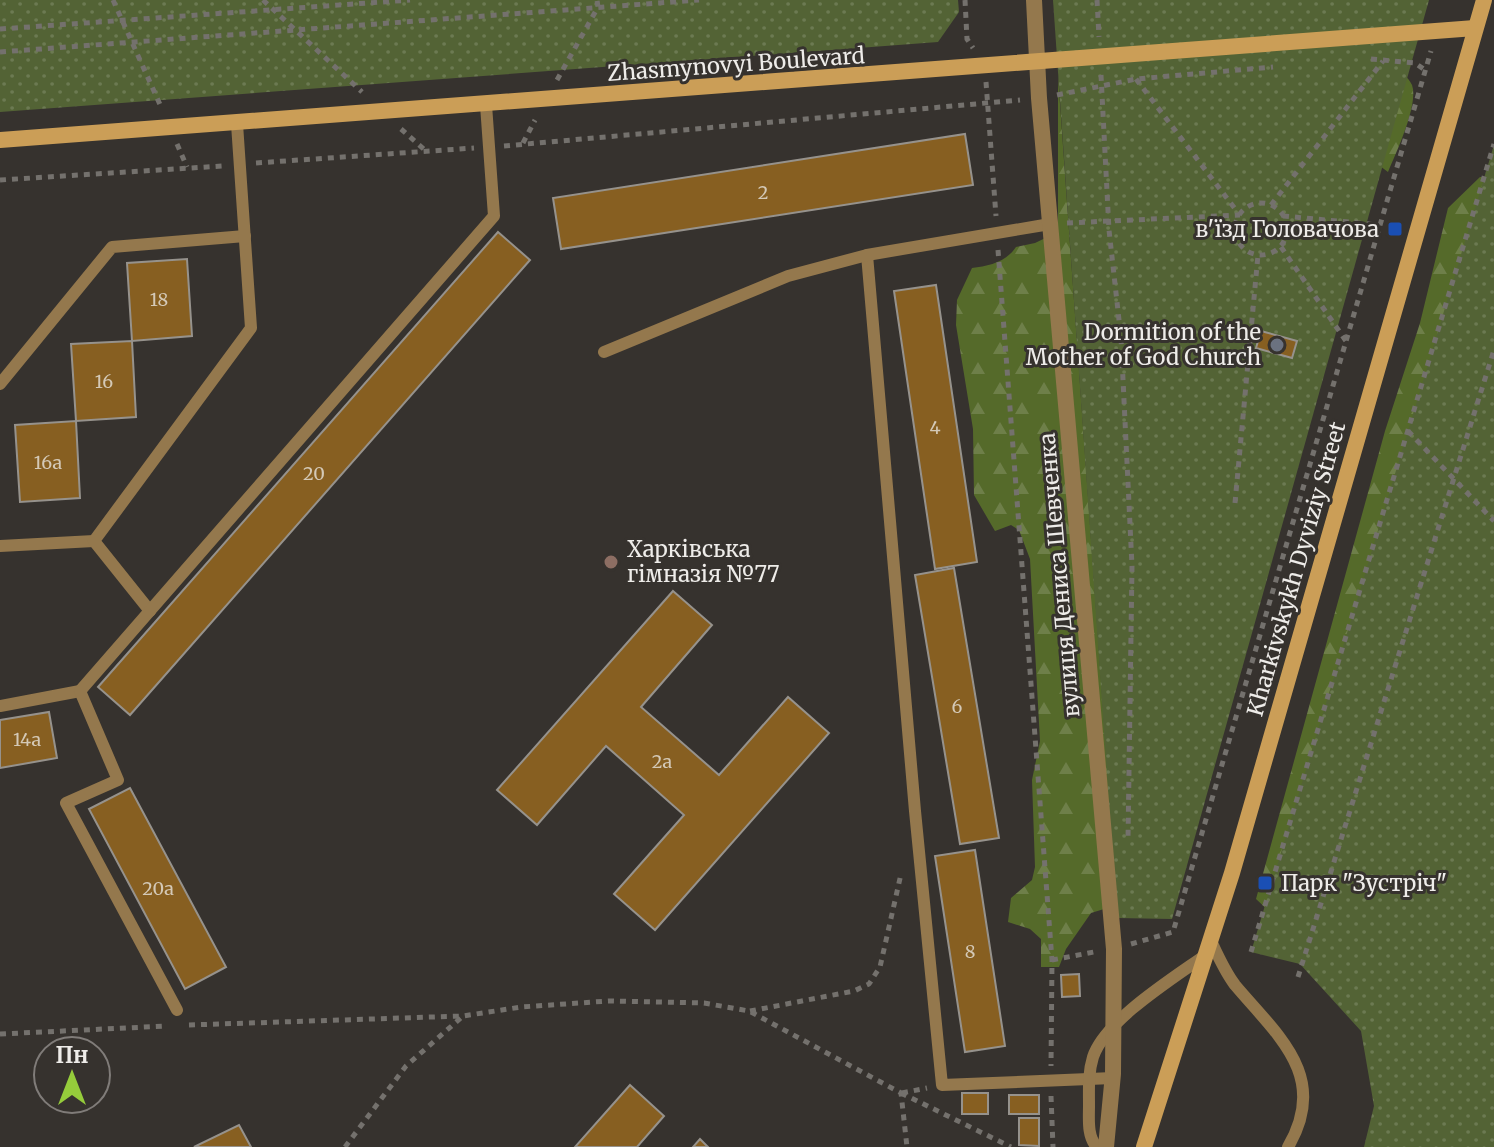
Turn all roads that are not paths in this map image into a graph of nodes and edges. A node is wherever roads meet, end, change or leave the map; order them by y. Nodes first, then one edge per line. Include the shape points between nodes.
1 (1034, 0) edge
2 (1484, 0) edge
3 (1475, 28) junction
4 (1038, 63) junction
5 (486, 105) junction
6 (237, 124) junction
7 (0, 140) edge
8 (1050, 224) junction
9 (245, 236) junction
10 (867, 255) junction
11 (604, 352) dead end
12 (0, 384) edge
13 (94, 541) junction
14 (0, 546) edge
15 (150, 611) junction
16 (80, 691) junction
17 (0, 706) edge
18 (1209, 948) junction
19 (177, 1010) dead end
20 (1114, 1026) junction
21 (1113, 1078) junction
22 (1089, 1079) junction
23 (1097, 1147) edge
24 (1106, 1147) edge
25 (1144, 1147) edge
26 (1288, 1147) edge

1 - 4 street, вулиця Дениса Шевченка
2 - 3 street, Kharkivskykh Dyviziy Street
3 - 4 street, Zhasmynovyi Boulevard
3 - 18 street, Kharkivskykh Dyviziy Street
4 - 5 street, Zhasmynovyi Boulevard
4 - 8 street, вулиця Дениса Шевченка
5 - 6 street, Zhasmynovyi Boulevard
5 - 15 lane via 494,216
6 - 7 street, Zhasmynovyi Boulevard
6 - 9 lane
8 - 10 lane
8 - 20 street, вулиця Дениса Шевченка via 1114,949
9 - 12 lane via 112,247
9 - 13 lane via 251,328
10 - 11 lane via 788,276
10 - 22 lane via 942,1085
13 - 14 lane
13 - 15 lane
15 - 16 lane
16 - 17 lane
16 - 19 lane via 118,780 66,803
18 - 20 lane
18 - 25 street, Kharkivskykh Dyviziy Street
18 - 26 lane via 1283,1040 1301,1074 1303,1106
20 - 21 street, вулиця Дениса Шевченка
20 - 22 lane via 1094,1055
21 - 22 lane
21 - 24 street, вулиця Дениса Шевченка
22 - 23 lane via 1090,1129

